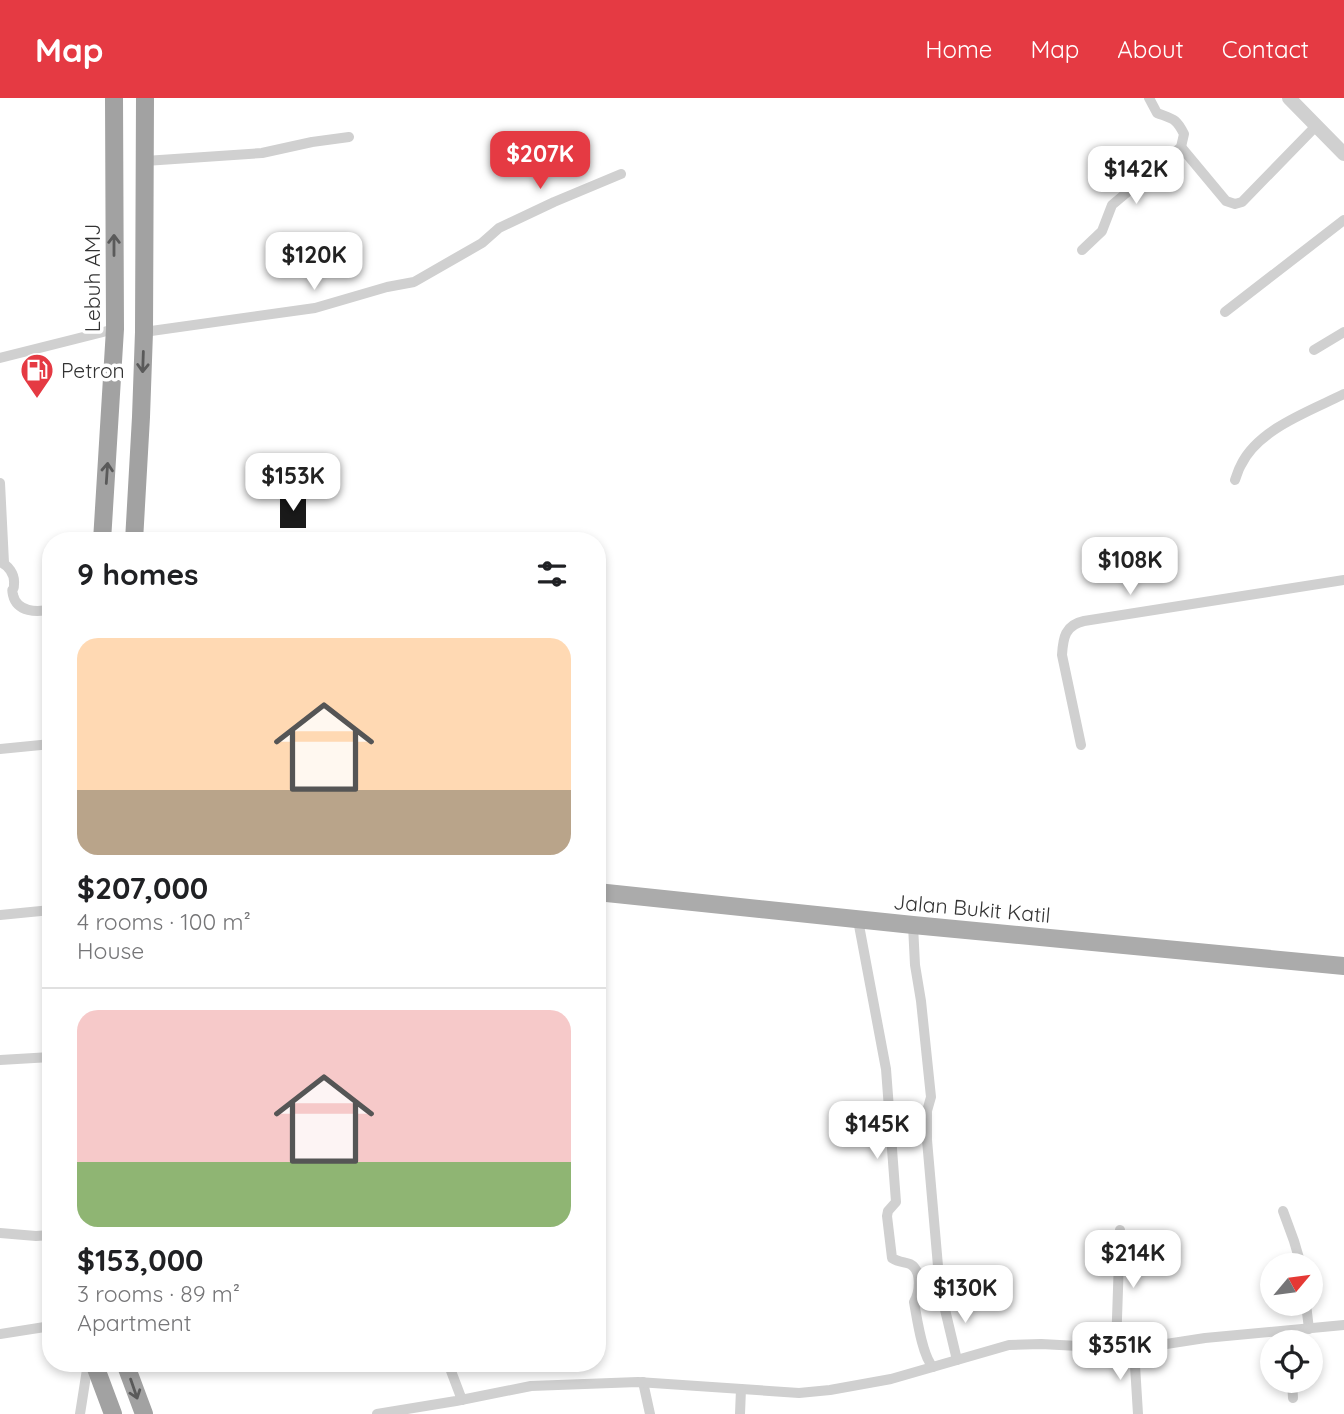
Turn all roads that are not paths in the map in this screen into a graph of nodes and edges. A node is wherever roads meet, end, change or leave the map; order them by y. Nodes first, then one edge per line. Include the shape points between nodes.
1 (114, 98) edge
2 (145, 98) edge
3 (1149, 98) edge
4 (1289, 98) edge
5 (1316, 126) junction
6 (349, 138) dead end
7 (1181, 146) junction
8 (1344, 154) edge
9 (145, 161) junction
10 (621, 174) dead end
11 (1344, 220) edge
12 (1082, 250) dead end
13 (1225, 313) dead end
14 (115, 329) junction
15 (144, 332) junction
16 (1344, 332) edge
17 (1314, 350) dead end
18 (0, 358) edge
19 (1344, 394) edge
20 (1235, 480) dead end
21 (0, 483) edge
22 (103, 532) edge
23 (135, 532) edge
24 (2, 562) edge
25 (1344, 580) edge
26 (42, 612) edge
27 (42, 745) edge
28 (1081, 746) dead end
29 (0, 749) edge
30 (606, 893) edge
31 (42, 911) edge
32 (0, 915) edge
33 (858, 920) junction
34 (913, 925) junction
35 (1344, 966) edge
36 (42, 1058) edge
37 (0, 1060) edge
38 (1283, 1211) dead end
39 (1120, 1230) dead end
40 (0, 1233) edge
41 (42, 1235) edge
42 (1298, 1253) edge
43 (1307, 1316) edge
44 (1344, 1325) edge
45 (42, 1328) edge
46 (1309, 1329) joint
47 (0, 1335) edge
48 (1260, 1337) edge
49 (1115, 1348) junction
50 (1134, 1349) junction
51 (957, 1360) junction
52 (933, 1367) junction
53 (87, 1372) edge
54 (97, 1372) edge
55 (128, 1372) edge
56 (451, 1372) edge
57 (643, 1382) junction
58 (741, 1389) junction
59 (1293, 1393) edge
60 (1293, 1398) dead end
61 (463, 1400) junction
62 (80, 1414) edge
63 (113, 1414) edge
64 (144, 1414) edge
65 (377, 1414) edge
66 (650, 1414) edge
67 (740, 1414) edge
68 (1138, 1414) edge

14 -> 1 highway, Lebuh AMJ
2 - 9 highway
3 - 7 street via 1157,113 1177,121 1184,134
4 - 5 street
5 - 7 street via 1235,204 1226,201
5 - 8 street
6 - 9 street via 262,153
7 - 12 street via 1112,205 1102,231
9 - 15 highway
10 - 15 street via 499,228 482,243 414,282 315,308
11 - 13 street
14 - 18 street
22 -> 14 highway, Lebuh AMJ
15 -> 23 highway
16 - 17 street
19 - 20 street via 1266,435 1241,463
21 - 24 street
24 - 26 street via 11,571 16,604
25 - 28 street via 1077,622 1069,627 1062,655
27 - 29 street
30 - 33 main road, Jalan Bukit Katil
31 - 32 street
33 - 34 main road, Jalan Bukit Katil
33 - 52 street via 886,1069 896,1202 887,1216 892,1258 917,1270 914,1302 924,1349
34 - 35 main road, Jalan Bukit Katil
34 - 51 street via 930,1097 928,1140 941,1293
36 - 37 street
38 - 42 street
39 - 49 street
40 - 41 street
43 - 46 street
44 - 46 street
45 - 47 street
48 - 50 street via 1205,1338
49 - 50 street
49 - 51 street via 1009,1345
50 - 68 street
51 - 52 street
52 - 58 street via 830,1390
53 - 62 street
54 - 63 highway
55 -> 64 highway
56 - 61 street
57 - 58 street
57 - 61 street via 531,1387
57 - 66 street
58 - 67 street
59 - 60 street
61 - 65 street

